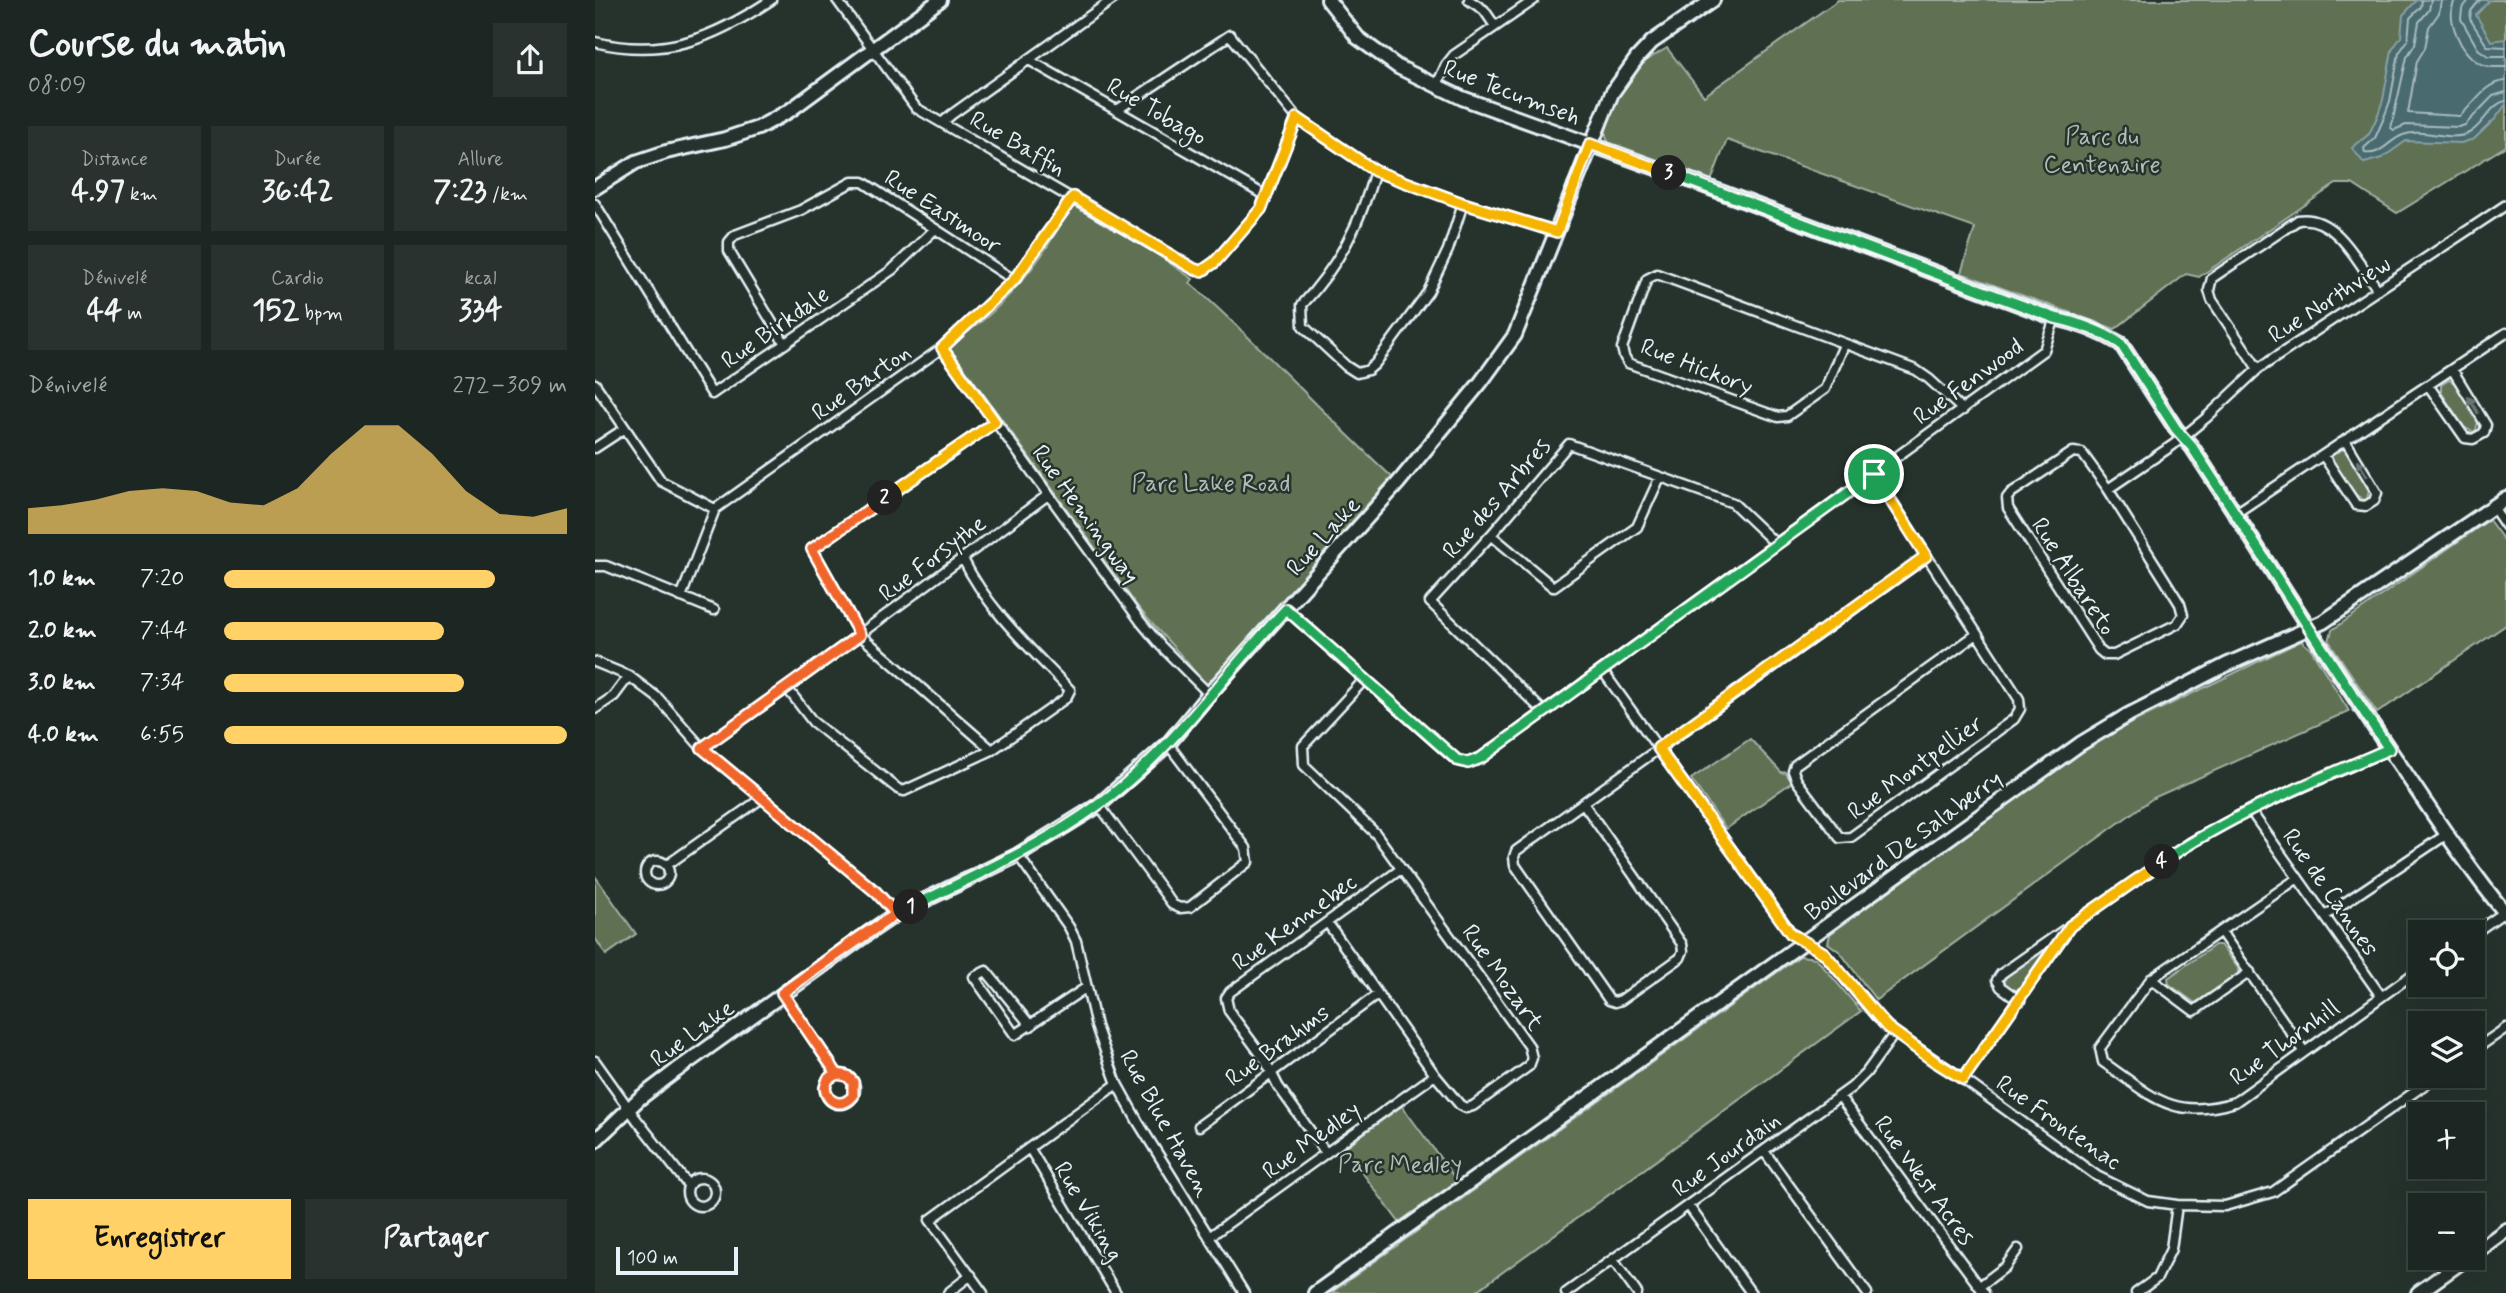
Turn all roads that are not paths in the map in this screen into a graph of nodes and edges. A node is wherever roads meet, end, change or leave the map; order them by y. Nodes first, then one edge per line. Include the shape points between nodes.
1 (771, 0) edge
2 (837, 0) edge
3 (940, 0) edge
4 (1112, 0) edge
5 (1328, 0) edge
6 (1469, 0) edge
7 (1534, 0) edge
8 (1713, 0) edge
9 (1495, 26) junction
10 (595, 42) edge
11 (873, 51) junction
12 (1029, 60) junction
13 (1436, 87) junction
14 (1117, 110) junction
15 (1297, 118) junction
16 (943, 122) junction
17 (1590, 144) junction
18 (1375, 171) junction
19 (595, 188) edge
20 (1266, 196) junction
21 (1073, 197) junction
22 (1462, 203) junction
23 (595, 204) edge
24 (2506, 205) edge
25 (934, 230) junction
26 (1557, 232) junction
27 (1014, 280) junction
28 (2378, 290) junction
29 (2055, 318) junction
30 (2506, 333) edge
31 (785, 344) junction
32 (1845, 345) junction
33 (942, 348) junction
34 (2258, 369) junction
35 (2452, 369) junction
36 (595, 384) edge
37 (2428, 385) junction
38 (1963, 410) junction
39 (995, 422) junction
40 (624, 429) junction
41 (2183, 437) junction
42 (2346, 440) junction
43 (595, 448) edge
44 (2323, 455) junction
45 (1874, 474) junction
46 (1660, 477) junction
47 (2108, 489) junction
48 (1048, 495) junction
49 (2506, 498) edge
50 (2493, 507) junction
51 (715, 509) junction
52 (2235, 513) junction
53 (2506, 526) edge
54 (1490, 536) junction
55 (1776, 544) junction
56 (1926, 556) junction
57 (963, 559) junction
58 (595, 566) edge
59 (681, 597) junction
60 (1286, 609) junction
61 (714, 610) dead end
62 (2309, 627) junction
63 (1977, 634) junction
64 (860, 635) junction
65 (595, 662) edge
66 (1602, 670) junction
67 (629, 676) junction
68 (1365, 679) junction
69 (787, 688) junction
70 (1209, 694) junction
71 (595, 709) edge
72 (1544, 712) junction
73 (1168, 744) junction
74 (702, 748) junction
75 (1658, 748) junction
76 (2389, 749) junction
77 (992, 750) junction
78 (762, 798) junction
79 (1583, 803) junction
80 (1099, 805) junction
81 (2250, 810) junction
82 (2447, 834) junction
83 (1018, 855) junction
84 (667, 865) dead end
85 (1401, 869) junction
86 (2298, 878) junction
87 (2505, 913) edge
88 (896, 914) junction
89 (2325, 916) junction
90 (1327, 922) junction
91 (2070, 926) junction
92 (2485, 926) edge
93 (2221, 932) junction
94 (1805, 940) junction
95 (2250, 972) junction
96 (2408, 977) edge
97 (2151, 979) junction
98 (1087, 987) junction
99 (782, 993) junction
100 (1377, 995) junction
101 (2381, 996) junction
102 (2020, 1001) junction
103 (1031, 1026) junction
104 (2506, 1028) edge
105 (1895, 1033) junction
106 (2485, 1043) edge
107 (2304, 1051) junction
108 (595, 1061) edge
109 (1271, 1073) junction
110 (837, 1074) dead end
111 (1435, 1075) junction
112 (1963, 1079) junction
113 (1118, 1084) junction
114 (2420, 1088) edge
115 (1840, 1097) junction
116 (629, 1109) junction
117 (1199, 1126) dead end
118 (595, 1141) edge
119 (1030, 1149) junction
120 (1764, 1151) junction
121 (1326, 1153) junction
122 (688, 1185) dead end
123 (1688, 1205) junction
124 (2177, 1205) junction
125 (2506, 1230) edge
126 (1209, 1237) junction
127 (2485, 1245) edge
128 (2018, 1249) dead end
129 (1613, 1259) junction
130 (2450, 1270) edge
131 (971, 1275) junction
132 (1982, 1290) edge
133 (948, 1293) edge
134 (983, 1293) edge
135 (1115, 1293) edge
136 (1244, 1293) edge
137 (1315, 1293) edge
138 (1566, 1293) edge
139 (1637, 1293) edge
140 (1751, 1293) edge
141 (1867, 1293) edge
142 (2136, 1293) edge
143 (2418, 1293) edge

1 - 10 street via 710,36 674,46 632,48
2 - 11 street, Rue Baffin
3 - 11 street
4 - 12 street
5 - 13 street, Rue Tecumseh via 1358,38
6 - 9 street via 1484,10
7 - 9 street
8 - 17 street, Rue Lake via 1652,42 1637,58 1612,93
9 - 13 street via 1454,55
11 - 16 street, Rue Baffin via 916,108
11 - 19 street via 758,128 636,162
12 - 14 street, Rue Tobago
12 - 16 street
13 - 17 street, Rue Tecumseh
14 - 15 street via 1230,35
14 - 20 street, Rue Tobago
15 - 18 street
15 - 20 street, Rue Baffin
16 - 21 street, Rue Baffin
17 - 26 street, Rue Lake
17 - 29 street, Rue Tecumseh
18 - 22 street
18 - 22 street via 1344,251 1302,305 1303,326 1357,373 1375,364 1428,292 1448,250
20 - 21 street, Rue Baffin via 1261,209 1202,271
21 - 27 street, Rue Barton
22 - 26 street
23 - 31 street, Rue Birkdale via 712,394
24 - 28 street, Rue Northview
25 - 27 street, Rue Eastmoor
25 - 31 street, Rue Birkdale via 892,270
25 - 31 street, Rue Eastmoor via 863,182 852,182 801,210 735,235 729,251
26 - 60 street, Rue Lake via 1515,335 1398,483
27 - 33 street, Rue Barton
28 - 34 street, Rue Northview
28 - 34 street via 2324,223 2298,220 2210,284 2211,300
29 - 38 street, Rue Fenwood via 2044,350
29 - 41 street, Rue Tecumseh via 2121,344
30 - 35 street
32 - 32 street, Rue Hickory via 1657,274 1647,279 1622,348 1628,363 1778,417 1787,416 1825,389
32 - 38 street, Rue Hickory via 1916,370
33 - 39 street, Rue Hemingway
33 - 51 street, Rue Barton
34 - 41 street, Rue Northview
35 - 37 street
37 -> 35 street via 2465,438 2478,437 2486,425
36 - 40 street
37 - 42 street
38 - 45 street, Rue Fenwood
39 - 48 street, Rue Hemingway
39 - 64 street via 812,549
40 - 43 street
40 - 51 street via 661,481
41 - 47 street
41 - 52 street, Rue Tecumseh
42 - 44 street
44 -> 42 street via 2356,505 2374,501 2377,493
44 - 52 street
45 - 55 street, Rue Fenwood
45 - 56 street, Rue Montpellier
46 - 54 street, Rue des Arbres via 1569,444
46 - 54 street via 1637,527 1553,587
46 - 55 street, Rue des Arbres via 1733,503
47 - 47 street, Rue Albareto via 2082,453 2073,452 2007,498 2008,508 2099,650 2114,655 2177,624 2183,615 2181,604
48 - 57 street, Rue Forsythe
48 - 70 street, Rue Hemingway via 1149,632
49 - 50 street, Boulevard De Salaberry
50 - 53 street
50 - 62 street, Boulevard De Salaberry via 2334,615
51 - 59 street
52 - 62 street, Rue Tecumseh
54 - 72 street, Rue des Arbres via 1430,602
55 - 66 street, Rue Fenwood
56 - 63 street, Rue Montpellier
56 - 75 street
57 - 64 street, Rue Forsythe
57 - 77 street via 1003,619 1070,690 1066,698
58 - 59 street via 606,566
59 - 61 street
60 - 68 street, Rue Fenwood
60 - 70 street, Rue Lake
62 - 76 street, Rue Tecumseh
62 - 94 street, Boulevard De Salaberry via 2097,733
63 - 63 street, Rue Montpellier via 2019,699 2014,719 1851,837 1840,838 1797,781 1795,765
64 - 69 street, Rue Forsythe
64 - 77 street
65 - 67 street
66 - 72 street, Rue Fenwood
66 - 75 street, Rue Frontenac
67 - 71 street via 614,696
67 - 74 street via 658,698
68 - 72 street, Rue Fenwood via 1457,760 1468,763
68 - 85 street, Rue Mozart via 1303,746 1304,765 1376,834
69 - 74 street, Rue Forsythe
69 - 77 street via 813,722 904,791
70 - 73 street, Rue Lake
73 - 80 street, Rue Lake
73 - 80 street via 1246,848 1248,862 1190,907 1180,908 1173,905
74 - 78 street
75 - 79 street
75 - 94 street, Rue Frontenac via 1791,934
76 - 81 street
76 - 82 street, Rue Tecumseh
78 - 84 street
78 - 88 street via 876,892
79 - 79 street via 1516,850 1515,865 1609,1000 1615,1002 1680,958 1682,943
80 - 83 street, Rue Lake
81 - 86 street, Rue de Cannes
81 - 91 street via 2190,843
82 - 87 street, Rue Tecumseh
82 - 89 street
83 - 88 street, Rue Lake
83 - 98 street, Rue Blue Haven via 1069,927
85 - 90 street, Rue Kennebec
85 - 111 street, Rue Mozart via 1529,1046 1532,1058 1529,1066 1466,1108
86 - 89 street, Rue de Cannes
86 - 93 street, Rue Thornhill
87 - 92 street
88 - 99 street, Rue Lake
89 - 101 street, Rue de Cannes
90 - 100 street, Rue Mozart
90 - 109 street, Rue Kennebec via 1226,998 1229,1011
91 - 102 street
91 - 102 street via 1997,980
93 - 95 street
93 - 97 street, Rue Thornhill
94 - 105 street, Rue Frontenac via 1830,959 1875,1016
94 - 137 street, Boulevard De Salaberry
95 - 97 street via 2194,1011
95 - 107 street
96 - 101 street, Rue Thornhill
97 - 107 street, Rue Thornhill via 2100,1048 2100,1055 2103,1062 2162,1103 2187,1110 2235,1102
98 - 103 street
98 - 113 street, Rue Blue Haven
99 - 110 street
99 - 116 street, Rue Lake
100 - 109 street, Rue Brahms
100 - 111 street, Rue Mozart
101 - 107 street, Rue Thornhill
102 - 112 street
103 - 103 street via 986,971 974,977 1015,1035
104 - 106 street
105 - 112 street, Rue Frontenac
105 - 115 street, Rue Jourdain via 1864,1076
108 - 116 street
109 - 117 street, Rue Brahms
109 - 121 street, Rue Kennebec
111 - 121 street, Rue Medley
112 - 124 street, Rue Frontenac via 2097,1176 2148,1201
113 - 119 street, Rue Viking
113 - 126 street, Rue Blue Haven
114 - 124 street, Rue Frontenac via 2273,1192 2225,1206
115 - 120 street, Rue Jourdain
115 - 132 street, Rue West Acres
116 - 118 street, Rue Lake
116 - 122 street
119 - 131 street, Rue Viking via 930,1220
119 - 135 street, Rue Viking
120 - 123 street, Rue Jourdain
120 - 141 street
121 - 126 street, Rue Medley
123 - 129 street, Rue Jourdain
123 - 140 street
124 - 142 street via 2171,1249 2157,1278
125 - 127 street
126 - 136 street, Rue Blue Haven
128 - 132 street, Rue West Acres
129 - 138 street, Rue Jourdain
129 - 139 street
130 - 143 street
131 - 133 street
131 - 134 street, Rue Viking

